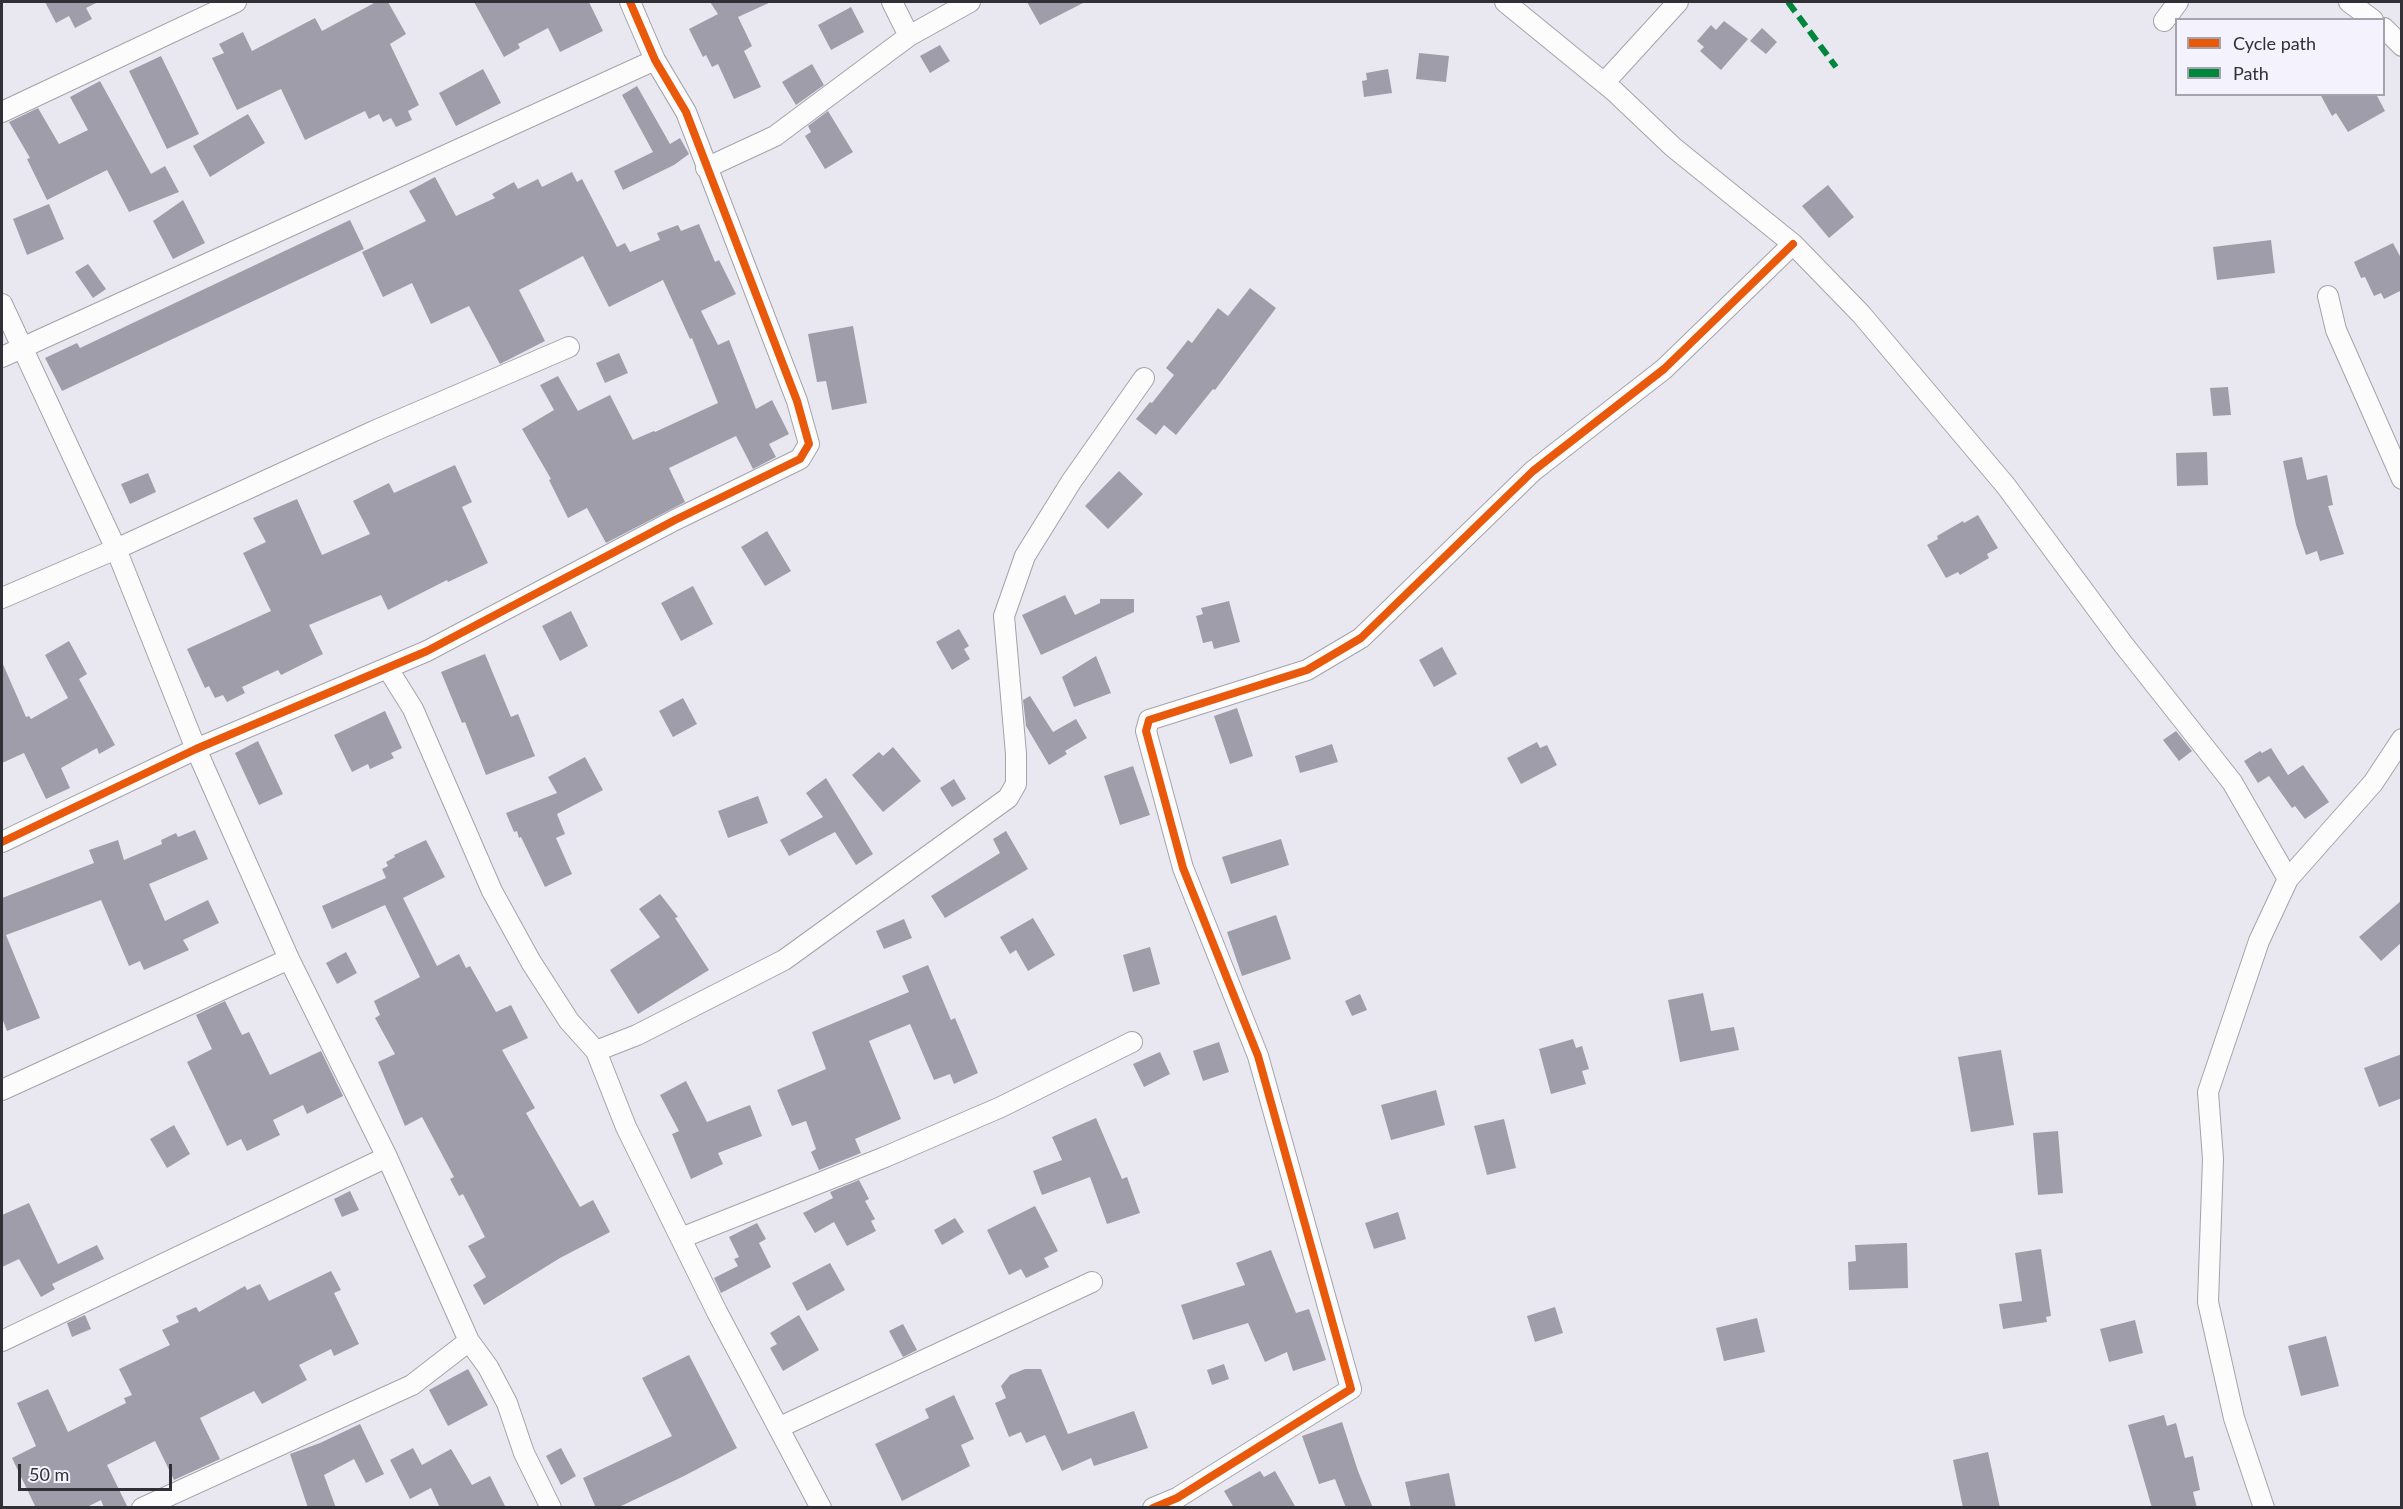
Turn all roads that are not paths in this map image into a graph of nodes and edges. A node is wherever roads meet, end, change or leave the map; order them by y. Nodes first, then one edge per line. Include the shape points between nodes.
1 (236, 2) edge
2 (630, 2) edge
3 (892, 2) edge
4 (970, 2) edge
5 (1504, 2) edge
6 (1678, 2) edge
7 (2178, 2) edge
8 (2349, 2) edge
9 (2370, 18) edge
10 (2164, 21) dead end
11 (2385, 29) edge
12 (909, 36) junction
13 (2402, 46) edge
14 (655, 60) junction
15 (1604, 83) junction
16 (2, 112) edge
17 (706, 168) junction
18 (1793, 244) junction
19 (2328, 296) dead end
20 (2, 304) edge
21 (21, 347) junction
22 (569, 347) dead end
23 (2, 357) edge
24 (1144, 378) dead end
25 (2402, 479) edge
26 (116, 549) junction
27 (2, 598) edge
28 (388, 669) junction
29 (2402, 739) edge
30 (196, 749) junction
31 (2, 842) edge
32 (2288, 879) junction
33 (289, 960) junction
34 (1132, 1042) dead end
35 (596, 1051) junction
36 (2, 1090) edge
37 (387, 1157) junction
38 (681, 1238) junction
39 (1092, 1282) dead end
40 (2, 1341) edge
41 (469, 1341) junction
42 (780, 1427) junction
43 (142, 1508) edge
44 (551, 1508) edge
45 (821, 1508) edge
46 (1153, 1508) edge
47 (2264, 1508) edge

1 - 16 street
2 - 14 street
3 - 12 street
4 - 12 street
5 - 15 street
6 - 15 street
7 - 10 street
8 - 9 street
11 - 13 street
12 - 17 street via 775,136
14 - 17 street via 686,112
14 - 21 street
15 - 18 street via 1673,147
17 - 28 street via 797,401 809,444 800,459
18 - 32 street via 1861,314 2006,486 2232,782
18 - 46 street via 1664,369 1533,471 1361,638 1307,670 1149,720 1146,731 1183,868 1258,1056 1351,1389 1177,1498
19 - 25 street via 2336,330
20 - 21 street
21 - 23 street
21 - 26 street
22 - 26 street
24 - 35 street via 1025,556 1004,616 1016,754 1016,784 1008,798 784,960 638,1035
26 - 27 street
26 - 30 street
28 - 30 street
28 - 35 street via 413,709 492,891 569,1021
29 - 32 street via 2373,783
30 - 31 street
30 - 33 street
32 - 47 street via 2259,941 2208,1092 2213,1159 2208,1302 2234,1418
33 - 36 street
33 - 37 street
34 - 38 street via 1001,1107
35 - 38 street via 626,1127
37 - 40 street
37 - 41 street
38 - 42 street
39 - 42 street
41 - 43 street via 412,1385
41 - 44 street via 507,1403 524,1454
42 - 45 street

